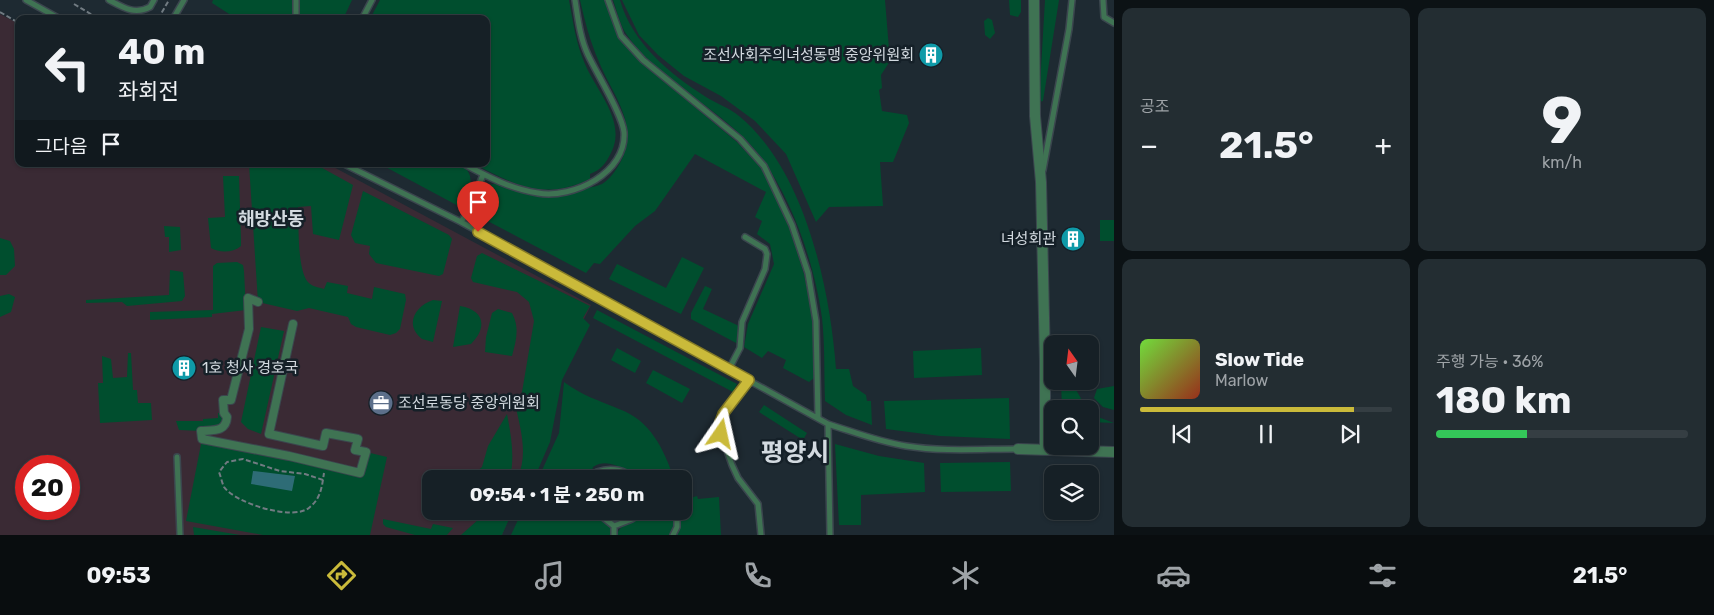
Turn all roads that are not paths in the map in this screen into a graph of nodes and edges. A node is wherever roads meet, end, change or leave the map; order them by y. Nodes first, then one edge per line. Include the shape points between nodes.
1 (26, 0) edge
2 (110, 0) edge
3 (154, 0) edge
4 (184, 0) edge
5 (296, 0) edge
6 (372, 0) edge
7 (574, 0) edge
8 (608, 0) edge
9 (1034, 0) edge
10 (1072, 0) edge
11 (1103, 0) edge
12 (53, 15) edge
13 (175, 15) edge
14 (296, 15) edge
15 (364, 15) edge
16 (1114, 23) edge
17 (350, 167) edge
18 (469, 167) edge
19 (483, 175) junction
20 (1041, 182) junction
21 (461, 222) junction
22 (745, 237) dead end
23 (258, 302) dead end
24 (293, 324) dead end
25 (729, 369) junction
26 (749, 380) junction
27 (1046, 400) edge
28 (818, 418) junction
29 (828, 424) junction
30 (1018, 449) joint
31 (1044, 450) edge
32 (1099, 452) edge
33 (1114, 452) edge
34 (177, 457) dead end
35 (604, 470) edge
36 (618, 470) edge
37 (606, 520) edge
38 (629, 520) edge
39 (677, 520) edge
40 (614, 526) junction
41 (180, 535) edge
42 (614, 535) edge
43 (673, 535) edge
44 (761, 535) edge
45 (830, 535) edge

1 - 12 lane
2 - 3 lane via 137,12 150,7
4 - 13 lane
5 - 14 lane
6 - 15 lane
7 - 19 lane via 587,53 624,131 617,157 609,170 594,182 560,193 540,194
8 - 28 lane via 621,36 643,60 740,139 764,166 792,225 808,272 816,321
9 - 20 street via 1035,116
10 - 20 lane
11 - 16 lane via 1104,17
17 - 21 lane
18 - 19 lane
19 - 21 lane
20 - 27 street
21 - 25 lane
22 - 25 lane via 765,249 767,260 742,322 740,348
23 - 24 street via 248,298 248,329 231,400 223,400 226,425 220,430 201,431 202,439 360,474 366,452 355,450 358,439 326,433 323,446 269,434
25 - 26 lane
26 - 28 lane
26 - 44 lane via 720,422 721,434 738,478 758,504
28 - 29 lane
29 - 30 lane via 905,446
29 - 45 lane
30 - 31 street
32 - 33 street
34 - 41 lane
35 - 36 lane
37 - 40 lane
38 - 40 lane
39 - 43 lane
40 - 42 lane

